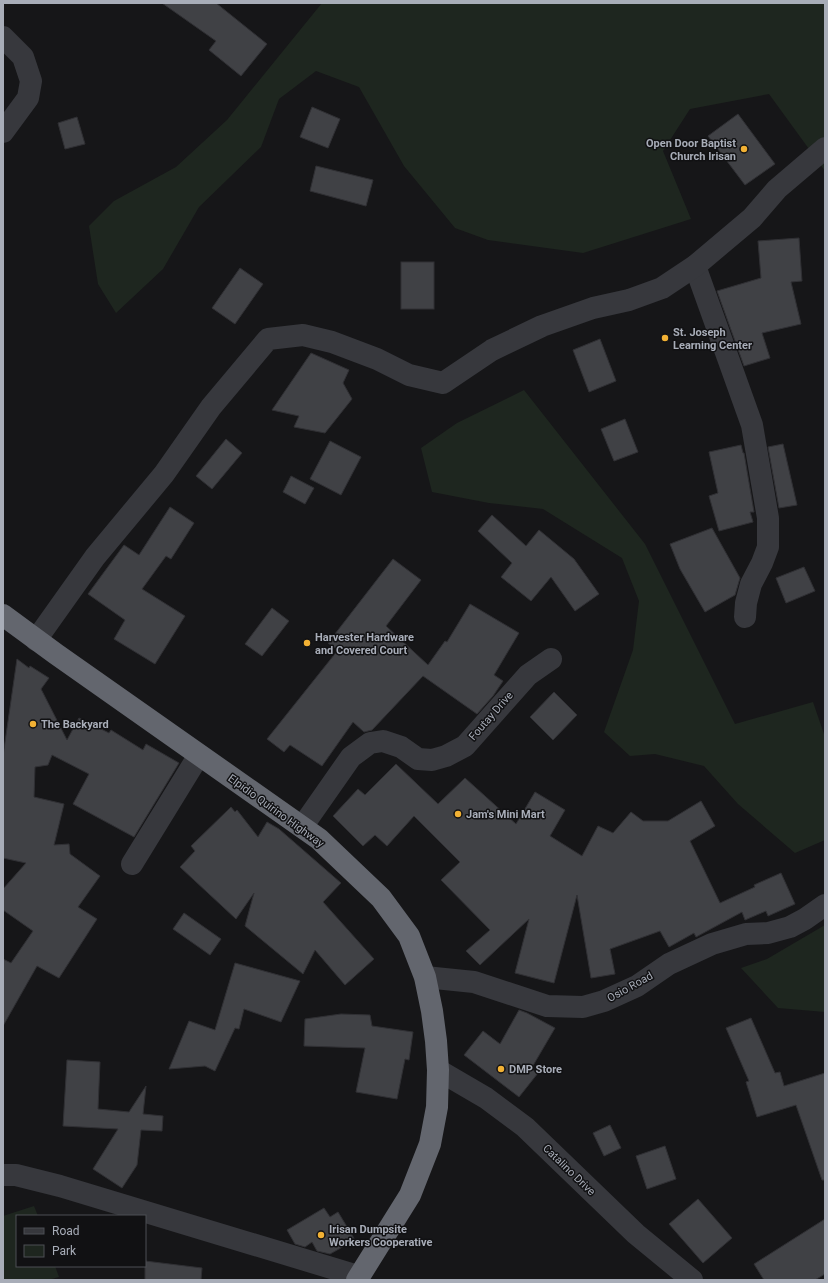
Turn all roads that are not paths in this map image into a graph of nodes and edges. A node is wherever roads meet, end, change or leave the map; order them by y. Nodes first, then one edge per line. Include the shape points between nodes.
1 (3, 37) edge
2 (3, 132) edge
3 (825, 148) edge
4 (695, 266) junction
5 (3, 615) edge
6 (745, 617) dead end
7 (36, 640) junction
8 (551, 659) dead end
9 (199, 755) junction
10 (302, 827) junction
11 (132, 864) dead end
12 (825, 905) edge
13 (425, 977) junction
14 (438, 1070) junction
15 (3, 1175) edge
16 (358, 1278) edge
17 (692, 1280) edge

1 - 2 street via 23,57 31,81 28,98
3 - 4 street via 777,189 752,218
4 - 6 street via 752,425 768,518 768,547 751,584
4 - 7 street via 662,288 542,326 492,350 443,383 409,375 377,359 332,342 303,335 268,339 211,407 164,474 95,557
5 - 7 highway, Elpidio Quirino Highway
7 - 9 highway, Elpidio Quirino Highway
8 - 10 street, Foutay Drive via 528,675 465,746 446,756 432,760 418,758 401,747 383,741 370,743 351,757
9 - 10 highway, Elpidio Quirino Highway
9 - 11 street
10 - 13 highway, Elpidio Quirino Highway via 381,898 409,936
12 - 13 street, Osio Road via 790,927 768,933 746,934 712,944 669,964 637,986 604,1001 583,1007 548,1006 474,982
13 - 14 highway, Elpidio Quirino Highway via 432,1012
14 - 16 highway, Elpidio Quirino Highway via 437,1107 430,1144 410,1195
14 - 17 street, Catalino Drive via 486,1098 524,1127 630,1228
15 - 16 street via 16,1175 60,1186

